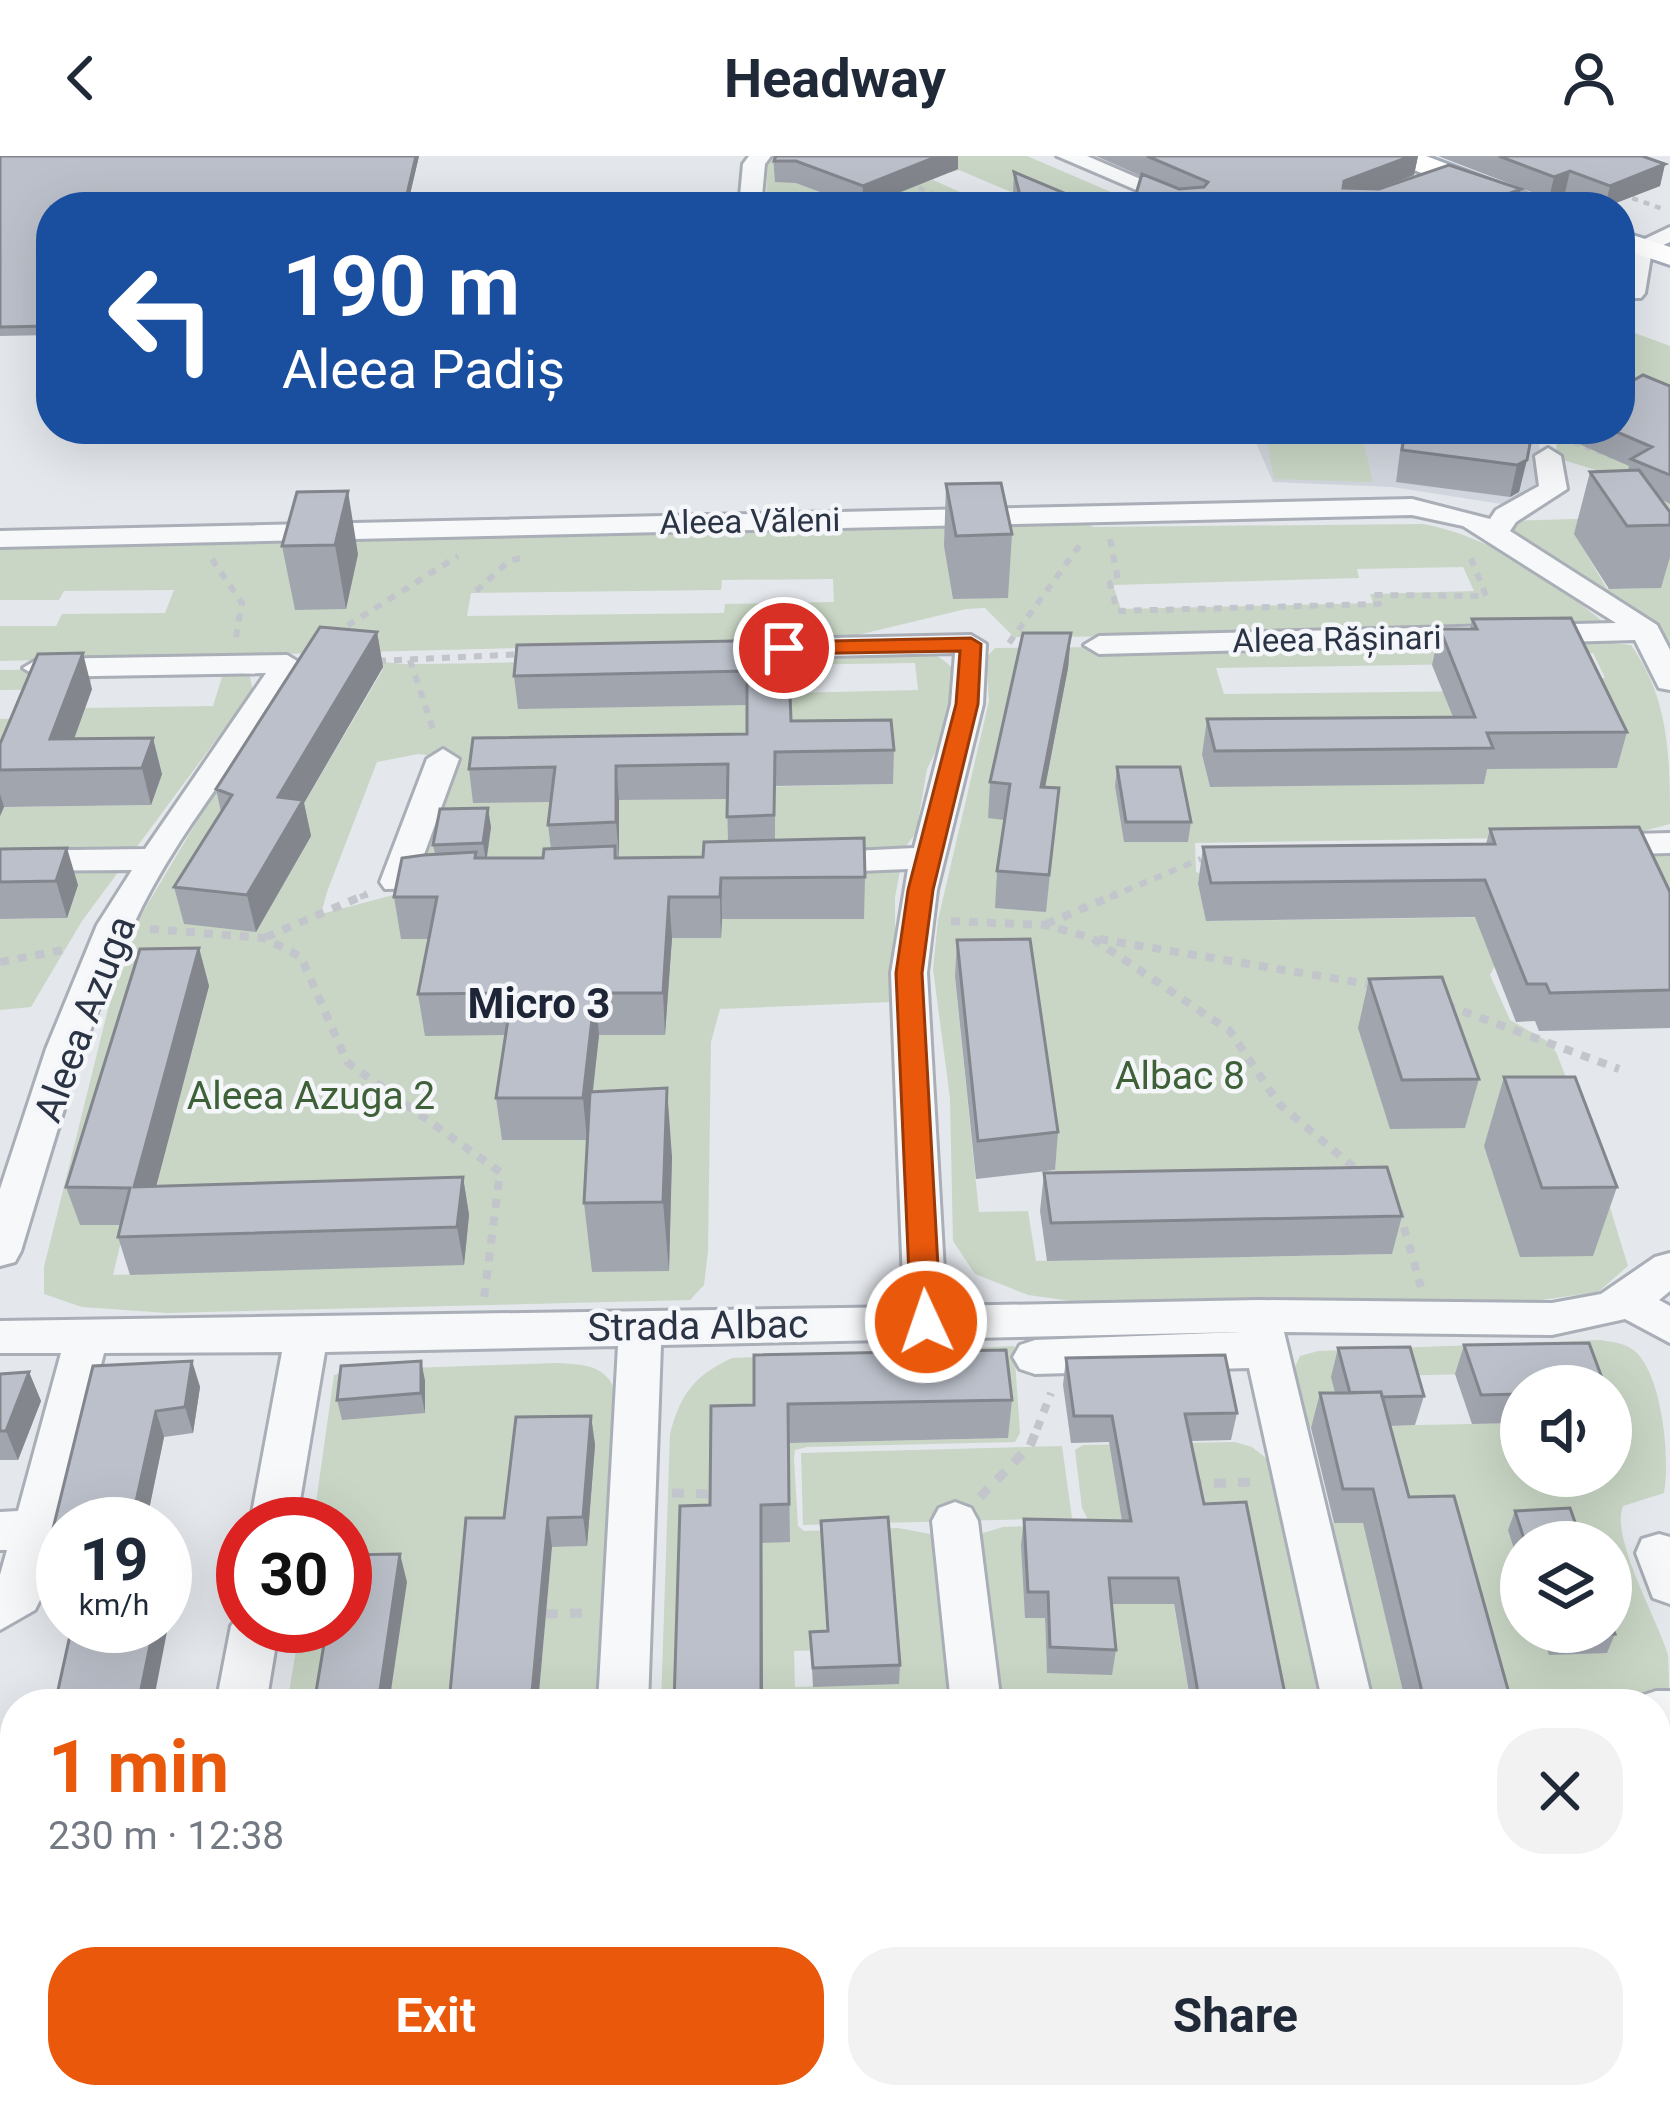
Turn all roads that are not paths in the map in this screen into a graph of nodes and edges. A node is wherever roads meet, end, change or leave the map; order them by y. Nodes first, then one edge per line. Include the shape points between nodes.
1 (760, 156) edge
2 (1402, 156) edge
3 (1086, 158) edge
4 (1446, 174) junction
5 (1409, 187) edge
6 (751, 192) edge
7 (1161, 192) edge
8 (1495, 192) edge
9 (1670, 233) edge
10 (1635, 241) edge
11 (1635, 244) edge
12 (1670, 257) edge
13 (1548, 456) road end
14 (1495, 533) junction
15 (0, 539) edge
16 (1646, 631) junction
17 (1099, 645) road end
18 (714, 650) edge
19 (38, 668) edge
20 (1670, 681) edge
21 (443, 759) road end
22 (1670, 843) edge
23 (1553, 847) edge
24 (931, 858) junction
25 (155, 860) junction
26 (0, 861) edge
27 (769, 865) edge
28 (467, 879) edge
29 (0, 1251) edge
30 (1670, 1268) edge
31 (1630, 1303) junction
32 (926, 1322) junction
33 (640, 1327) junction
34 (1670, 1328) edge
35 (1263, 1334) junction
36 (307, 1336) junction
37 (0, 1337) edge
38 (87, 1337) junction
39 (1051, 1356) road end
40 (278, 1497) edge
41 (955, 1521) road end
42 (18, 1530) edge
43 (0, 1610) edge
44 (250, 1653) edge
45 (244, 1689) edge
46 (624, 1689) edge
47 (974, 1689) edge
48 (1345, 1689) edge

1 - 6 street
2 - 4 main road
3 - 7 street
4 - 5 street
4 - 8 main road
9 - 10 street
11 - 12 main road
13 - 14 street via 1553,489 1506,516
14 - 15 street, Aleea Văleni via 1455,514 1412,507
14 - 16 street
16 - 17 street, Aleea Rășinari
16 - 20 street
18 - 24 street via 971,644 967,704
19 - 25 street, Aleea Azuga via 287,664
21 - 28 street via 398,882
22 - 23 street
24 - 27 street
24 - 32 street via 909,973
25 - 26 street, Aleea Azuga
25 - 29 street, Aleea Azuga via 111,937 65,1049
30 - 31 street, Strada Albac
31 - 34 street
31 - 35 street, Strada Albac via 1552,1318 1430,1318
32 - 33 street, Strada Albac
32 - 35 street, Strada Albac
33 - 36 street, Strada Albac
33 - 46 street
35 - 39 street
35 - 48 street
36 - 38 street, Strada Albac
36 - 40 street
37 - 38 street, Strada Albac
38 - 42 street
41 - 47 street
42 - 43 street via 18,1596
44 - 45 street

